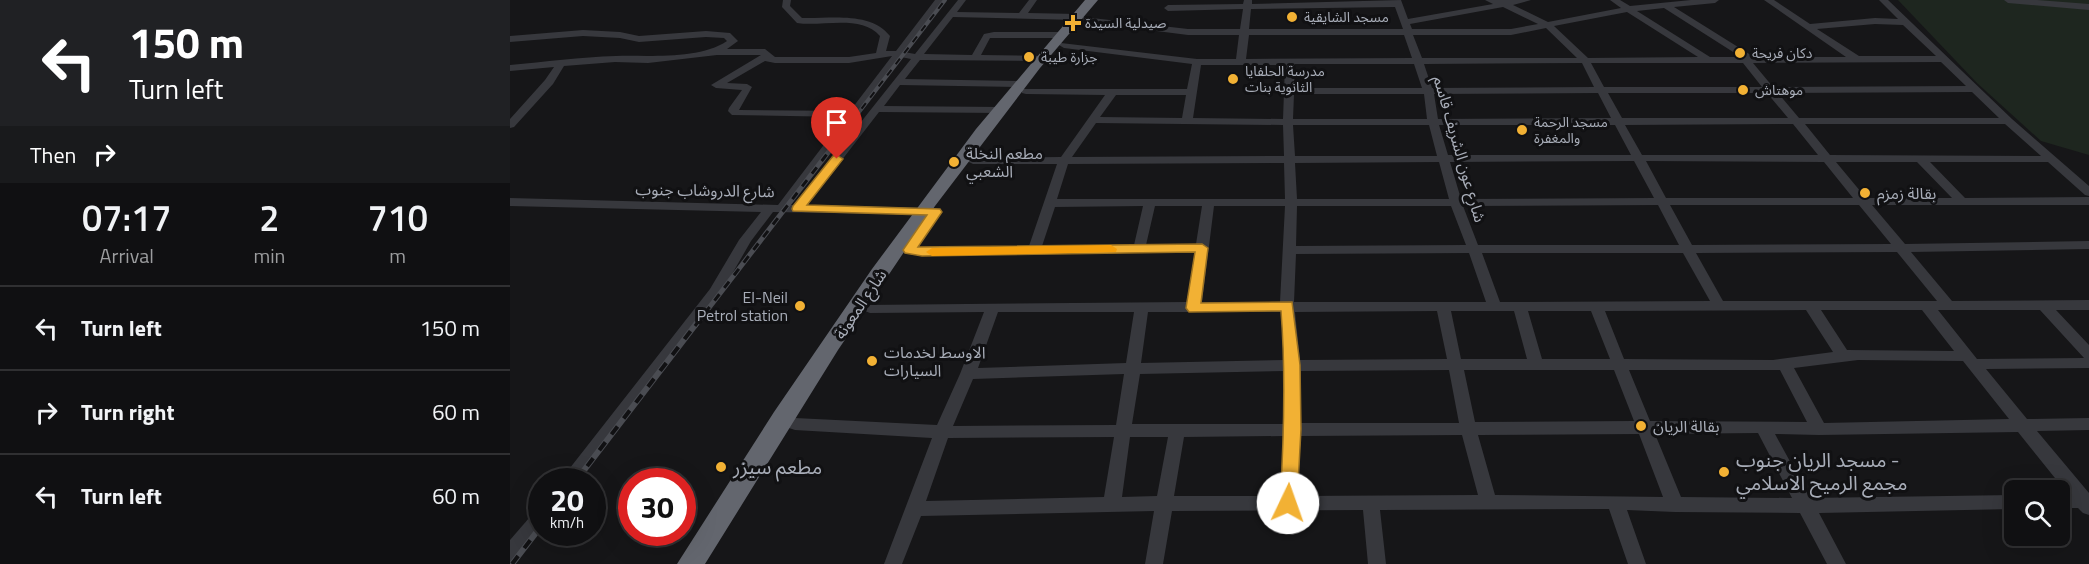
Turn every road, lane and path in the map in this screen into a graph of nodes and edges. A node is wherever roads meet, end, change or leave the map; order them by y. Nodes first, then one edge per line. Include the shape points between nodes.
1 (787, 0) edge
2 (939, 0) edge
3 (962, 0) edge
4 (1033, 0) edge
5 (1092, 0) edge
6 (1102, 0) edge
7 (1489, 0) edge
8 (1527, 0) edge
9 (1614, 0) edge
10 (1715, 0) edge
11 (1768, 0) edge
12 (1883, 0) edge
13 (2008, 0) edge
14 (1398, 2) edge
15 (1171, 4) edge
16 (1248, 4) edge
17 (1504, 4) junction
18 (1670, 4) edge
19 (2089, 7) edge
20 (1629, 9) junction
21 (951, 14) junction
22 (1023, 14) junction
23 (1082, 18) junction
24 (1332, 20) junction
25 (1905, 22) junction
26 (1549, 26) junction
27 (1407, 27) junction
28 (1809, 27) junction
29 (1156, 29) junction
30 (1245, 33) junction
31 (510, 39) edge
32 (1063, 40) junction
33 (717, 52) junction
34 (881, 53) junction
35 (899, 54) junction
36 (766, 56) junction
37 (917, 57) junction
38 (975, 57) junction
39 (1043, 58) junction
40 (1416, 59) junction
41 (1584, 59) junction
42 (1707, 59) junction
43 (1748, 59) junction
44 (1856, 59) junction
45 (1942, 59) junction
46 (1241, 61) junction
47 (1290, 61) junction
48 (1197, 62) junction
49 (560, 65) junction
50 (510, 68) edge
51 (897, 82) junction
52 (1024, 87) junction
53 (1768, 89) junction
54 (1974, 89) junction
55 (1428, 90) junction
56 (1602, 90) junction
57 (1113, 91) junction
58 (1288, 91) junction
59 (1191, 92) junction
60 (876, 109) junction
61 (1001, 110) junction
62 (854, 114) junction
63 (1093, 120) junction
64 (1618, 121) junction
65 (1796, 121) junction
66 (2008, 121) junction
67 (1187, 122) junction
68 (1288, 122) junction
69 (1433, 122) junction
70 (510, 125) edge
71 (1639, 158) junction
72 (1826, 159) junction
73 (1920, 159) junction
74 (2051, 159) junction
75 (1290, 160) junction
76 (1444, 160) junction
77 (973, 161) junction
78 (1063, 162) junction
79 (2089, 192) edge
80 (1663, 201) junction
81 (1861, 201) junction
82 (1962, 201) junction
83 (2089, 201) edge
84 (510, 202) edge
85 (1048, 203) junction
86 (1456, 203) junction
87 (1150, 204) junction
88 (1208, 204) junction
89 (1291, 204) junction
90 (775, 209) junction
91 (798, 209) junction
92 (930, 211) junction
93 (2089, 245) edge
94 (1202, 248) junction
95 (1473, 248) junction
96 (1688, 248) junction
97 (1901, 248) junction
98 (1139, 249) junction
99 (910, 250) junction
100 (1290, 250) junction
101 (1034, 251) junction
102 (1718, 304) junction
103 (1443, 305) junction
104 (1810, 305) junction
105 (1926, 305) junction
106 (1948, 305) junction
107 (2089, 305) edge
108 (1287, 306) junction
109 (1494, 306) junction
110 (1520, 306) junction
111 (1596, 306) junction
112 (2044, 306) junction
113 (993, 307) junction
114 (870, 308) junction
115 (1142, 308) junction
116 (1194, 308) junction
117 (2089, 354) edge
118 (1843, 356) junction
119 (1972, 360) junction
120 (1455, 363) junction
121 (1617, 363) junction
122 (2089, 363) edge
123 (1536, 364) junction
124 (1784, 364) junction
125 (1293, 365) junction
126 (1132, 367) junction
127 (968, 374) junction
128 (795, 424) junction
129 (2020, 424) junction
130 (2089, 424) edge
131 (1762, 427) junction
132 (1468, 428) junction
133 (1642, 428) junction
134 (1293, 429) junction
135 (1819, 429) junction
136 (1177, 430) junction
137 (1122, 431) junction
138 (942, 432) junction
139 (578, 468) edge
140 (1615, 502) junction
141 (2004, 502) edge
142 (2070, 502) edge
143 (1288, 503) junction
144 (2087, 503) edge
145 (1112, 504) junction
146 (1164, 504) junction
147 (1371, 504) junction
148 (1489, 504) junction
149 (1674, 505) junction
150 (1807, 506) junction
151 (915, 509) junction
152 (528, 532) edge
153 (510, 554) edge
154 (690, 564) edge
155 (705, 564) edge
156 (892, 564) edge
157 (1154, 564) edge
158 (1377, 564) edge
159 (1637, 564) edge
160 (1837, 564) edge

1 - 34 street via 786,7 800,21 874,26 885,36
2 - 35 street
3 - 21 street
4 - 22 street
5 - 23 highway, شارع المعونة
6 - 23 highway, شارع المعونة
7 - 17 street
8 - 17 street
9 - 20 street
10 - 18 street
11 - 28 street
12 - 25 street
13 - 19 street
14 - 24 street
14 - 27 street, شارع عون الشريف قاسم
15 - 16 street
15 - 29 street
16 - 24 street
16 - 30 street
17 - 26 street
17 - 27 street
18 - 20 street
18 - 43 street
20 - 26 street
20 - 42 street
21 - 22 street
21 - 37 street
22 - 23 street
23 - 29 street
23 - 32 highway, شارع المعونة
24 - 27 street
24 - 30 street
25 - 28 street
25 - 45 street
26 - 27 street via 1511,32
26 - 41 street
27 - 40 street, شارع عون الشريف قاسم
28 - 44 street
29 - 30 street
30 - 46 street
31 - 33 street via 583,33 639,39 728,35 733,41
32 - 38 street via 987,36
32 - 39 highway, شارع المعونة
32 - 48 street
32 - 52 highway, شارع المعونة
33 - 36 street via 760,51
33 - 49 street
34 - 35 street
34 - 36 street via 834,61 775,60
35 - 37 street
35 - 62 street
36 - 62 street via 716,85 747,87 734,108 736,113
37 - 38 street
37 - 51 street
38 - 39 street
39 - 52 highway, شارع المعونة
40 - 41 street
40 - 47 street
40 - 55 street, شارع عون الشريف قاسم
41 - 42 street
41 - 56 street
42 - 43 street
43 - 44 street
43 - 53 street
44 - 45 street
45 - 54 street
46 - 47 street
46 - 48 street
47 - 58 street
48 - 59 street
49 - 50 street
49 - 70 street
51 - 52 street
51 - 60 street
52 - 57 street
52 - 61 highway, شارع المعونة
52 - 77 highway, شارع المعونة
53 - 54 street
53 - 56 street
53 - 65 street
54 - 66 street
55 - 56 street
55 - 58 street
55 - 69 street, شارع عون الشريف قاسم
56 - 64 street
57 - 59 street
57 - 63 street
58 - 68 street
59 - 67 street
60 - 61 street
60 - 91 street
61 - 92 highway, شارع المعونة
62 - 90 street
63 - 67 street
63 - 78 street
64 - 65 street
64 - 69 street
64 - 71 street
65 - 66 street
65 - 72 street
66 - 74 street
67 - 68 street
68 - 69 street
68 - 75 street
69 - 76 street, شارع عون الشريف قاسم
71 - 72 street
71 - 76 street
71 - 80 street
72 - 73 street
72 - 81 street
73 - 74 street
73 - 82 street
74 - 79 street
75 - 76 street
75 - 78 street
75 - 89 street
76 - 86 street, شارع عون الشريف قاسم
77 - 78 street
77 - 92 highway, شارع المعونة
78 - 85 street
80 - 81 street
80 - 86 street
80 - 96 street
81 - 82 street
81 - 97 street
82 - 83 street
84 - 90 street, شارع الدروشاب جنوب
85 - 87 street
85 - 101 street
86 - 89 street
86 - 95 street, شارع عون الشريف قاسم
87 - 88 street
87 - 98 street
88 - 89 street
88 - 94 street
89 - 100 street
90 - 91 street, شارع الدروشاب جنوب
90 - 139 street via 745,240 715,292
91 - 92 street, شارع الدروشاب جنوب
92 - 99 highway, شارع المعونة
92 - 154 highway, شارع المعونة via 846,323
93 - 97 street
94 - 98 street
94 - 116 street
95 - 96 street
95 - 100 street
95 - 109 street, شارع عون الشريف قاسم
96 - 97 street
96 - 102 street
97 - 106 street
98 - 101 street
99 - 101 street
99 - 114 highway, شارع المعونة
100 - 108 street
102 - 104 street
102 - 111 street
103 - 108 street
103 - 109 street
103 - 120 street
104 - 105 street
104 - 118 street
105 - 106 street
105 - 119 street
106 - 112 street
107 - 112 street
108 - 116 street
108 - 125 street
109 - 110 street
110 - 111 street
110 - 123 street
111 - 121 street
112 - 117 street
113 - 114 street
113 - 115 street
113 - 127 street
114 - 128 highway, شارع المعونة
115 - 116 street
115 - 126 street
118 - 119 street
118 - 124 street
119 - 122 street
119 - 129 street
120 - 123 street
120 - 125 street
120 - 132 street
121 - 123 street
121 - 124 street
121 - 133 street
124 - 135 street
125 - 126 street
125 - 134 street
126 - 127 street
126 - 137 street
127 - 138 street
128 - 138 street
128 - 155 highway, شارع المعونة
129 - 130 street
129 - 135 street
129 - 144 street
131 - 133 street
131 - 135 street
131 - 150 street
132 - 133 street
132 - 134 street
132 - 148 street
133 - 149 street
134 - 136 street
134 - 143 street
136 - 137 street
136 - 146 street
137 - 138 street
137 - 145 street
138 - 151 street
140 - 148 street
140 - 149 street
140 - 159 street
141 - 150 street
142 - 144 street
143 - 146 street
143 - 147 street
145 - 146 street
145 - 151 street
146 - 157 street
147 - 148 street
147 - 158 street
149 - 150 street
150 - 160 street
151 - 156 street
152 - 153 street

